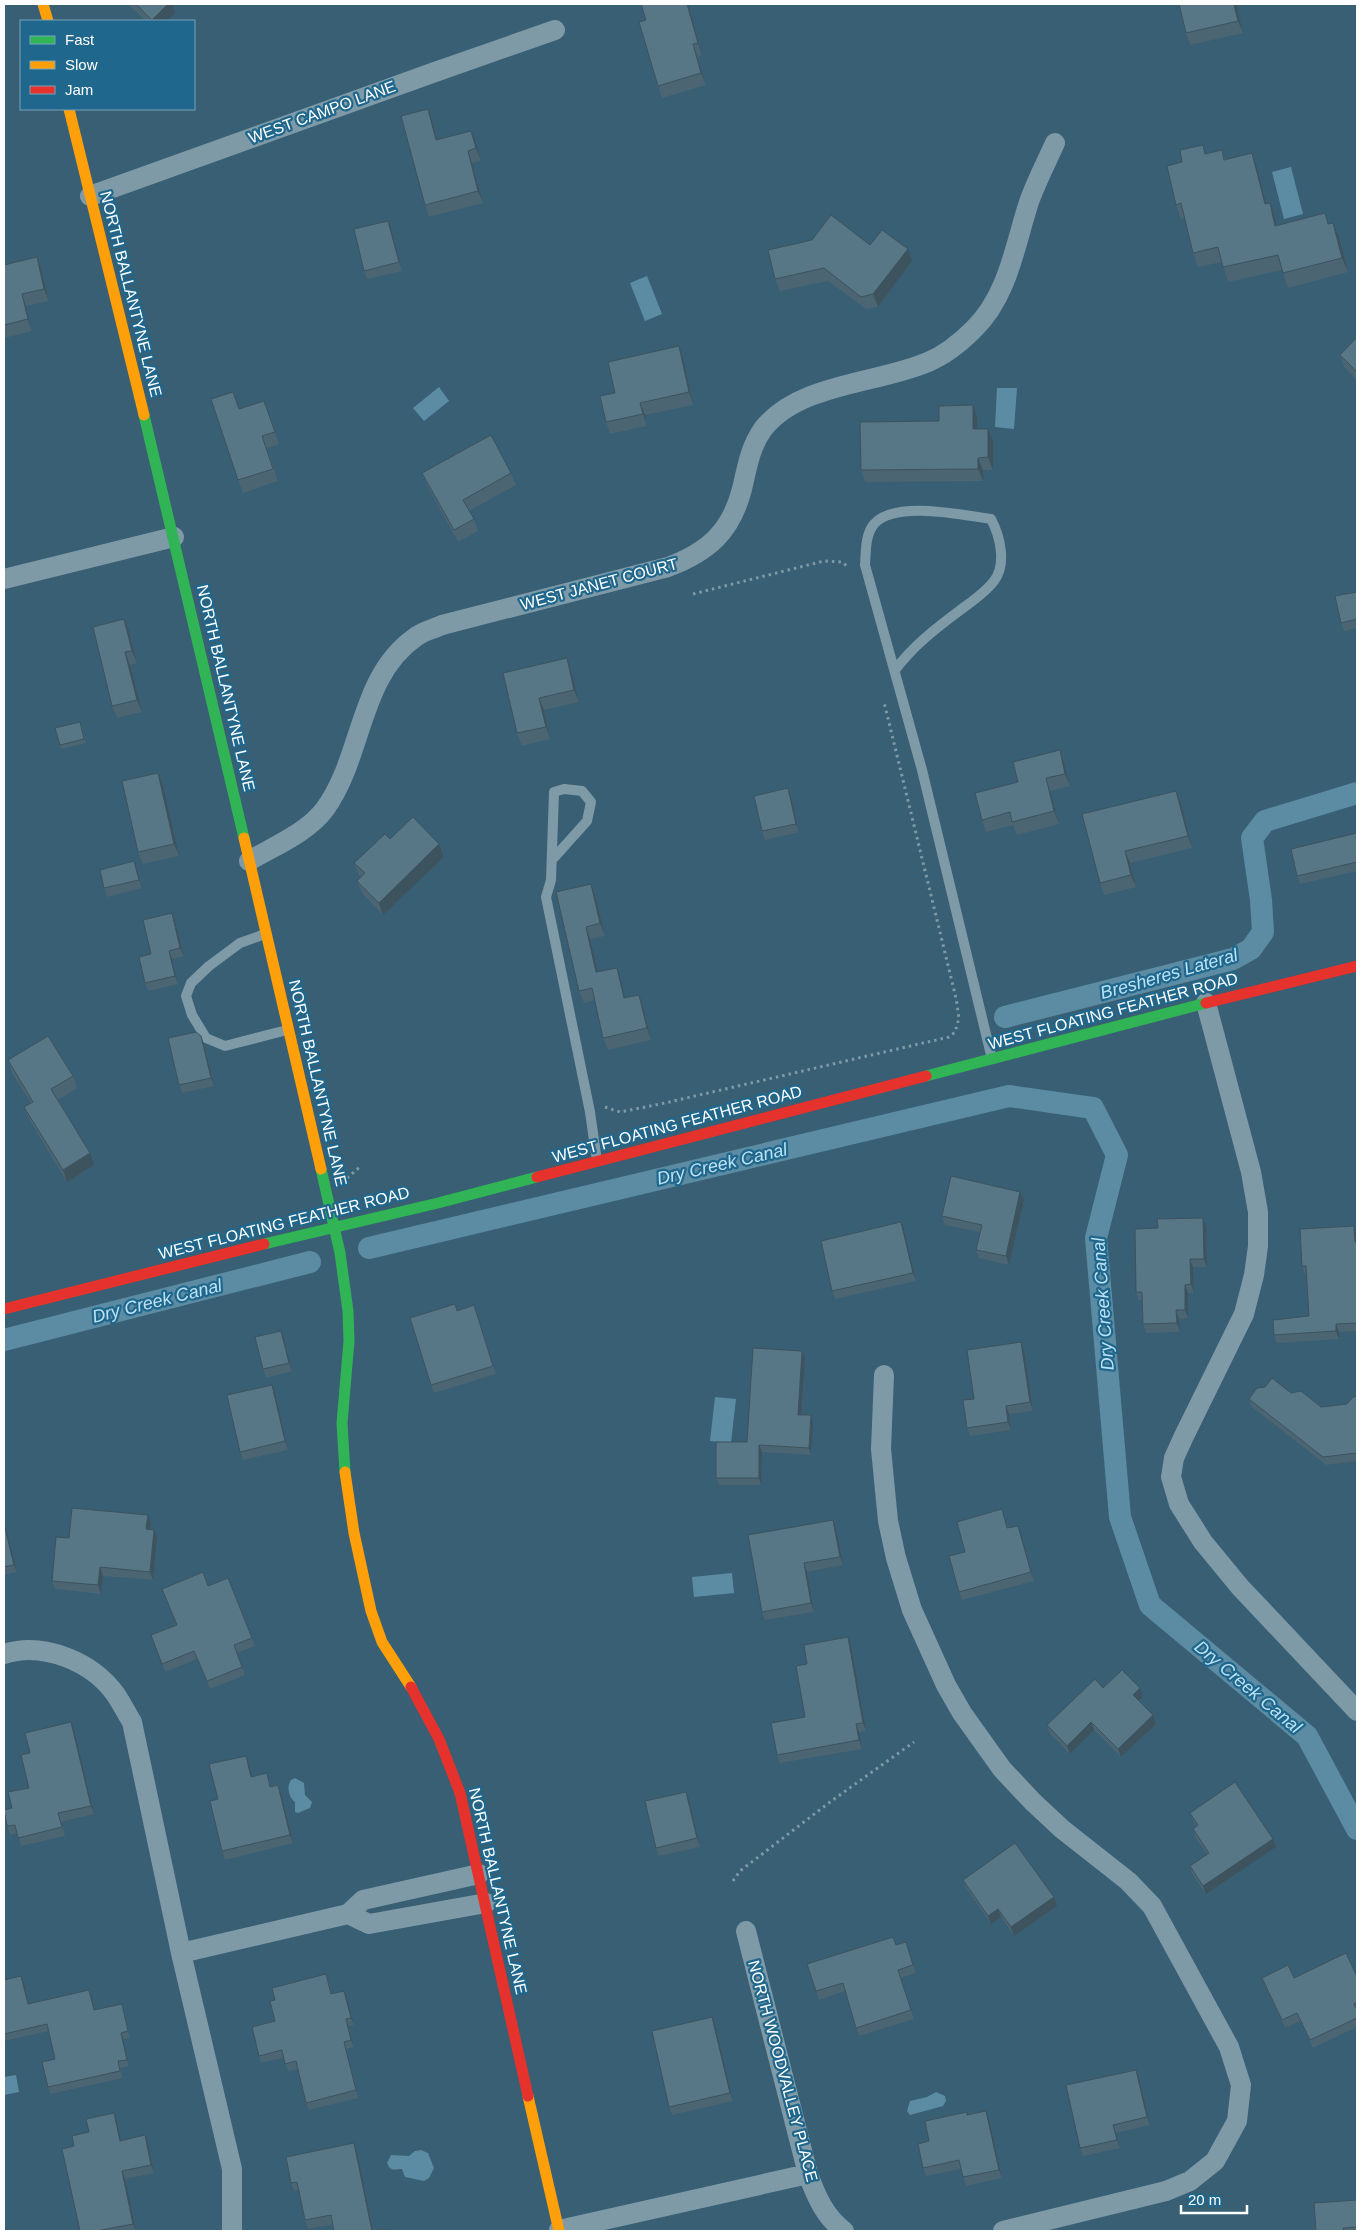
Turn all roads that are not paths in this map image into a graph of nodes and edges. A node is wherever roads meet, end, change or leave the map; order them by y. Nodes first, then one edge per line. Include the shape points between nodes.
1 (43, 4) edge
2 (48, 20) edge
3 (555, 30) dead end
4 (69, 110) edge
5 (1054, 143) dead end
6 (90, 196) junction
7 (174, 537) junction
8 (4, 579) edge
9 (895, 670) junction
10 (552, 860) junction
11 (250, 861) junction
12 (266, 934) junction
13 (1357, 966) edge
14 (1206, 1003) junction
15 (289, 1030) junction
16 (992, 1060) junction
17 (597, 1162) junction
18 (335, 1226) junction
19 (4, 1309) edge
20 (884, 1375) dead end
21 (4, 1654) edge
22 (1357, 1712) edge
23 (480, 1874) junction
24 (486, 1903) junction
25 (348, 1914) junction
26 (746, 1931) dead end
27 (180, 1954) junction
28 (808, 2174) junction
29 (232, 2231) edge
30 (559, 2231) edge
31 (844, 2231) edge
32 (1003, 2231) edge

1 - 2 street
3 - 6 street, WEST CAMPO LANE
4 - 6 street, NORTH BALLANTYNE LANE
5 - 11 street, WEST JANET COURT via 1030,200 1008,273 993,305 955,346 930,361 903,371 810,396 786,408 763,429 748,457 742,490 732,516 714,542 693,558 668,568 442,625 418,635 392,657 375,687 340,782 324,810 303,829
6 - 7 street, NORTH BALLANTYNE LANE
7 - 8 street
7 - 11 street, NORTH BALLANTYNE LANE
9 - 9 lane via 866,565 867,538 874,524 890,514 913,509 991,519 996,529 1001,561 995,580 910,650
9 - 16 lane
10 - 10 lane via 554,792 564,789 582,791 591,802 587,821
10 - 17 lane via 546,897 590,1112
11 - 12 street, NORTH BALLANTYNE LANE
12 - 15 street, NORTH BALLANTYNE LANE
12 - 15 lane via 240,943 209,966 191,983 186,996 192,1015 206,1038 225,1046
13 - 14 street, WEST FLOATING FEATHER ROAD
14 - 16 street, WEST FLOATING FEATHER ROAD
14 - 22 street via 1250,1172 1258,1212 1258,1246 1244,1314 1174,1458 1171,1477 1179,1504 1203,1542 1240,1587
15 - 18 street, NORTH BALLANTYNE LANE
16 - 17 street, WEST FLOATING FEATHER ROAD
17 - 18 street, WEST FLOATING FEATHER ROAD
18 - 19 street, WEST FLOATING FEATHER ROAD
18 - 23 street, NORTH BALLANTYNE LANE via 348,1311 348,1359 342,1423 346,1480 371,1611 382,1642 439,1739 460,1793
20 - 32 street via 880,1421 884,1494 896,1558 922,1636 946,1685 1002,1769 1062,1829 1128,1881 1152,1906 1230,2047 1241,2085 1237,2121 1215,2161 1190,2181 1166,2191
21 - 27 street via 13,1651 53,1652 90,1670 116,1694 132,1722
23 - 24 street, NORTH BALLANTYNE LANE
23 - 25 street via 363,1900
24 - 25 street via 369,1924
24 - 30 street, NORTH BALLANTYNE LANE
25 - 27 street
26 - 28 street, NORTH WOODVALLEY PLACE
27 - 29 street via 232,2169
28 - 30 street
28 - 31 street, NORTH WOODVALLEY PLACE via 819,2202

